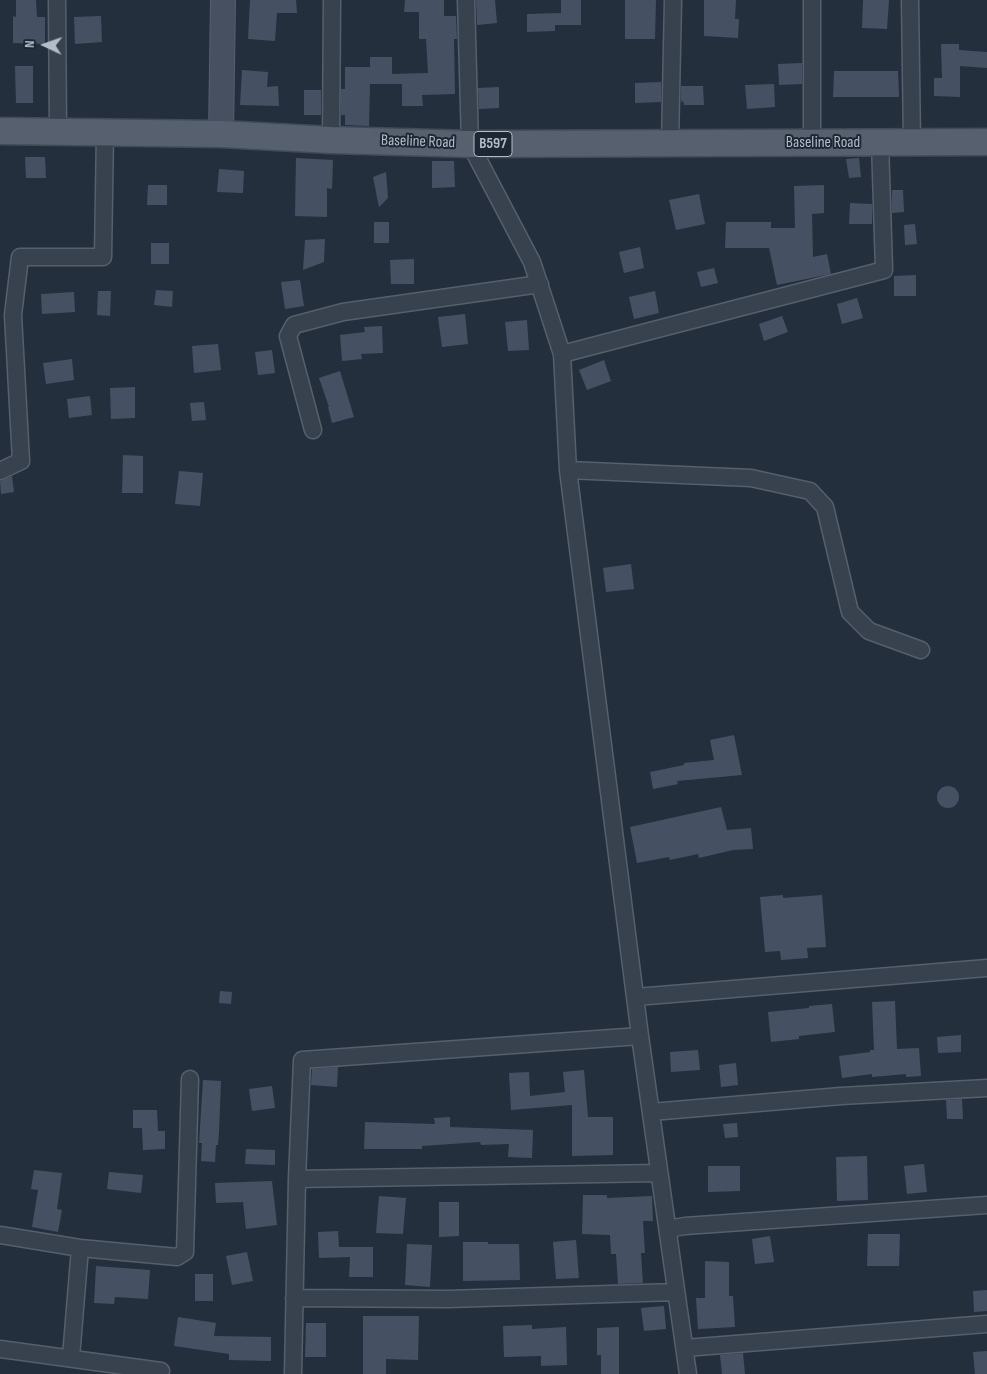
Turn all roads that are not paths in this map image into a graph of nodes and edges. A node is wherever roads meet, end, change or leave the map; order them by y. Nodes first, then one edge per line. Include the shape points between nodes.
1 (57, 0) edge
2 (222, 0) edge
3 (332, 0) edge
4 (466, 0) edge
5 (673, 0) edge
6 (812, 0) edge
7 (910, 0) edge
8 (0, 131) edge
9 (58, 131) junction
10 (105, 131) junction
11 (221, 134) junction
12 (331, 140) junction
13 (880, 142) junction
14 (912, 142) junction
15 (987, 142) edge
16 (670, 143) junction
17 (812, 143) junction
18 (470, 144) junction
19 (540, 284) junction
20 (562, 354) junction
21 (313, 430) dead end
22 (568, 470) junction
23 (0, 471) edge
24 (921, 650) dead end
25 (987, 968) edge
26 (636, 997) junction
27 (640, 1036) junction
28 (190, 1079) dead end
29 (987, 1088) edge
30 (651, 1112) junction
31 (658, 1173) junction
32 (297, 1179) junction
33 (987, 1205) edge
34 (668, 1229) junction
35 (0, 1236) edge
36 (80, 1248) junction
37 (676, 1292) junction
38 (294, 1298) junction
39 (987, 1324) edge
40 (685, 1348) junction
41 (0, 1349) edge
42 (71, 1358) junction
43 (161, 1371) dead end
44 (293, 1374) edge
45 (688, 1374) edge

1 - 9 street
2 - 11 street
3 - 12 street
4 - 18 street
5 - 16 street
6 - 17 street
7 - 14 street
8 - 9 main road, Baseline Road / B597
9 - 10 main road, Baseline Road / B597
10 - 11 main road, Baseline Road / B597
10 - 23 street via 103,257 20,257 13,314 22,461
11 - 12 main road, Baseline Road / B597
12 - 18 main road, Baseline Road / B597
13 - 14 main road, Baseline Road / B597
13 - 17 main road, Baseline Road / B597
13 - 20 street via 884,270
14 - 15 main road, Baseline Road / B597
16 - 17 main road, Baseline Road / B597
16 - 18 main road, Baseline Road / B597
18 - 19 street via 532,262
19 - 20 street
19 - 21 street via 343,312 294,325 288,336
20 - 22 street
22 - 24 street via 750,478 810,490 825,507 850,612 870,631
22 - 26 street
25 - 26 street
26 - 27 street
27 - 30 street
27 - 32 street via 302,1060
28 - 36 street via 185,1252 177,1257
29 - 30 street
30 - 31 street
31 - 32 street
31 - 34 street
32 - 38 street
33 - 34 street
34 - 37 street
35 - 36 street
36 - 42 street
37 - 38 street via 448,1299
37 - 40 street
38 - 44 street
39 - 40 street
40 - 45 street
41 - 42 street
42 - 43 street

